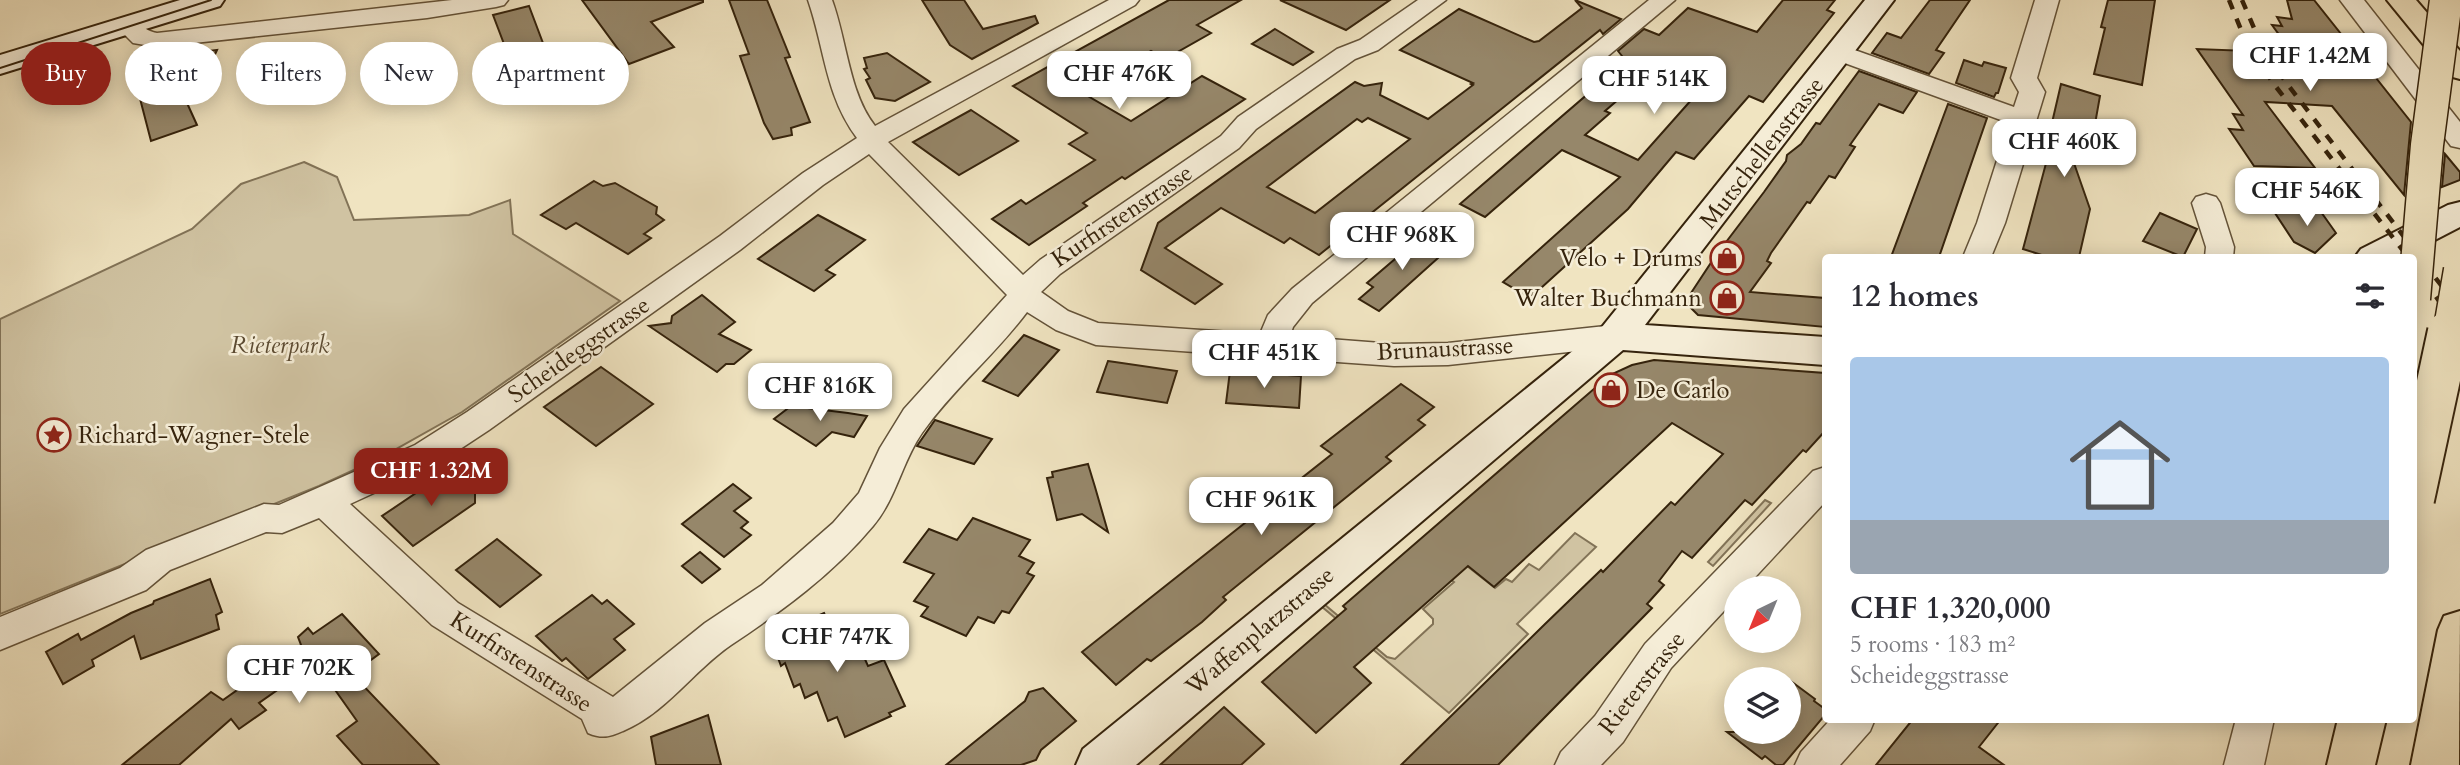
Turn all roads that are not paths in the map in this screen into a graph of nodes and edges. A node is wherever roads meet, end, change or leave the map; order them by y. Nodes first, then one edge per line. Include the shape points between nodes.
1 (496, 0) edge
2 (820, 0) edge
3 (1126, 0) edge
4 (1434, 0) edge
5 (1663, 0) edge
6 (1880, 0) edge
7 (2047, 0) edge
8 (2351, 0) edge
9 (2401, 0) edge
10 (2446, 0) edge
11 (197, 2) edge
12 (127, 25) junction
13 (2424, 27) junction
14 (2460, 42) edge
15 (1840, 53) junction
16 (0, 65) edge
17 (2460, 70) edge
18 (2024, 119) junction
19 (2460, 140) edge
20 (872, 141) junction
21 (2206, 203) dead end
22 (2460, 213) edge
23 (1978, 254) edge
24 (2220, 254) edge
25 (2380, 254) edge
26 (2417, 259) edge
27 (2460, 270) edge
28 (1024, 294) junction
29 (1615, 336) junction
30 (1271, 346) junction
31 (1822, 351) edge
32 (2417, 482) edge
33 (1822, 483) edge
34 (323, 502) junction
35 (2460, 630) edge
36 (0, 634) edge
37 (1852, 723) edge
38 (2254, 723) edge
39 (2361, 723) edge
40 (1100, 765) edge
41 (1575, 765) edge
42 (1815, 765) edge
43 (2244, 765) edge
44 (2351, 765) edge
45 (2435, 765) edge

1 - 12 street via 157,40 142,38
2 - 20 street, Brunaustrasse via 841,84 856,120
3 - 20 street, Scheideggstrasse
4 - 28 street, Kurfirstenstrasse via 1369,46 1346,54 1247,123 1230,142 1042,270
5 - 30 street via 1302,296 1279,323
6 - 15 street, Mutschellenstrasse
7 - 18 street via 2024,78 2032,92
8 - 19 street
9 - 13 main road
10 - 26 main road, bridge
11 - 12 street
12 - 16 street
13 - 14 main road
13 - 17 main road
15 - 18 street
15 - 29 street, Mutschellenstrasse
18 - 23 street
20 - 28 street, Brunaustrasse
20 - 34 street, Scheideggstrasse via 478,421 427,454
21 - 24 street
22 - 25 street
27 - 32 main road, bridge
28 - 30 street, Brunaustrasse via 1044,312 1096,334
28 - 34 street, Kurfirstenstrasse via 913,420 870,506 830,548 731,630 718,634 608,721 602,721 599,709 446,615
29 - 30 street, Brunaustrasse via 1448,354
29 - 31 street, Brunaustrasse
29 - 40 street, Waffenplatzstrasse
33 - 41 street, Rieterstrasse via 1658,656 1609,729
34 - 36 street, Scheideggstrasse via 282,519 264,518 158,560 132,579
35 - 45 main road
37 - 42 street
38 - 43 street
39 - 44 main road

